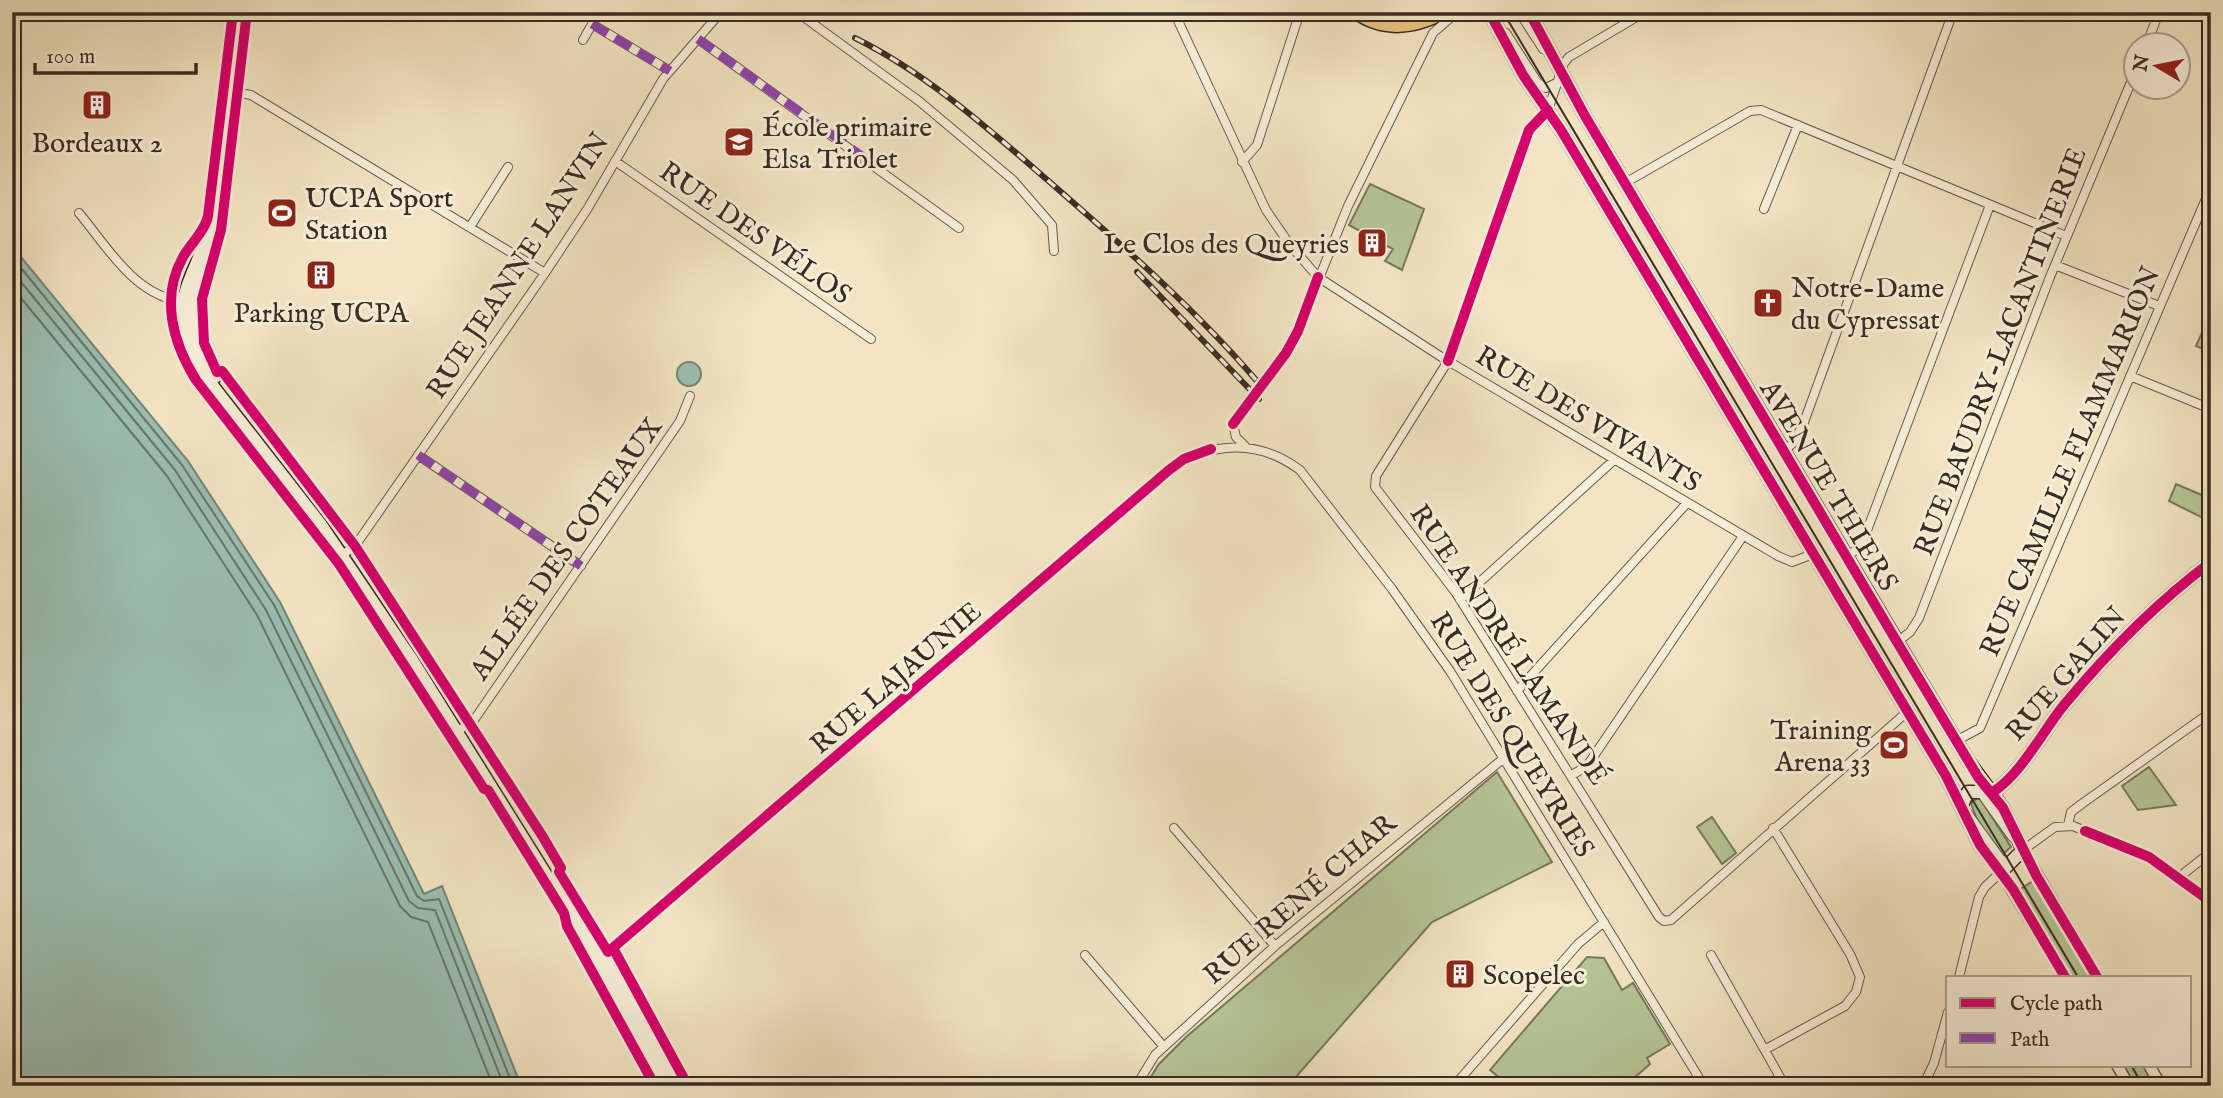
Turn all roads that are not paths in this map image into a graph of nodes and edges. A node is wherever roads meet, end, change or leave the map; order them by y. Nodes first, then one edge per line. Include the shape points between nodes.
1 (238, 12) edge
2 (243, 12) edge
3 (599, 12) edge
4 (721, 12) edge
5 (797, 12) edge
6 (1174, 12) edge
7 (1300, 12) edge
8 (1355, 12) edge
9 (1457, 12) edge
10 (1489, 12) edge
11 (1519, 12) edge
12 (1529, 12) edge
13 (1645, 12) edge
14 (1953, 12) edge
15 (2160, 12) edge
16 (1445, 15) edge
17 (592, 24) junction
18 (2152, 32) edge
19 (698, 39) junction
20 (583, 40) dead end
21 (670, 71) junction
22 (1560, 79) junction
23 (230, 91) junction
24 (2123, 102) edge
25 (1548, 110) junction
26 (1798, 125) junction
27 (615, 161) junction
28 (1242, 162) junction
29 (508, 167) dead end
30 (1896, 167) junction
31 (1625, 183) junction
32 (2211, 187) edge
33 (1990, 205) junction
34 (2207, 207) edge
35 (1764, 209) dead end
36 (79, 213) dead end
37 (470, 228) junction
38 (959, 228) dead end
39 (2066, 236) junction
40 (1054, 251) dead end
41 (2055, 265) junction
42 (545, 273) junction
43 (1318, 276) junction
44 (188, 302) junction
45 (2158, 306) junction
46 (871, 339) dead end
47 (1448, 361) junction
48 (2130, 376) junction
49 (690, 396) dead end
50 (2211, 410) edge
51 (1245, 446) junction
52 (1784, 451) junction
53 (418, 454) junction
54 (1614, 460) junction
55 (1687, 503) junction
56 (1743, 536) junction
57 (348, 551) junction
58 (1813, 554) junction
59 (1846, 555) junction
60 (2211, 562) edge
61 (581, 566) junction
62 (1460, 600) junction
63 (1897, 642) junction
64 (1517, 691) junction
65 (1907, 712) junction
66 (2211, 712) edge
67 (464, 727) junction
68 (1956, 741) junction
69 (1504, 758) junction
70 (1572, 775) junction
71 (1986, 792) junction
72 (1961, 807) junction
73 (2068, 825) junction
74 (1174, 828) dead end
75 (1773, 828) junction
76 (2023, 850) junction
77 (2211, 852) edge
78 (2006, 868) junction
79 (2178, 878) junction
80 (2211, 907) edge
81 (1604, 922) junction
82 (1275, 946) junction
83 (604, 954) junction
84 (1085, 955) dead end
85 (1711, 955) dead end
86 (1959, 976) edge
87 (2064, 976) edge
88 (2096, 976) edge
89 (1946, 1019) edge
90 (1164, 1047) junction
91 (1766, 1049) junction
92 (2117, 1066) edge
93 (2150, 1066) edge
94 (2126, 1084) edge
95 (664, 1086) edge
96 (676, 1086) edge
97 (1136, 1086) edge
98 (1454, 1086) edge
99 (1704, 1086) edge
100 (1785, 1086) edge
101 (1923, 1086) edge
102 (2161, 1086) edge

1 - 23 main road
2 - 23 main road
3 - 17 street
4 - 19 street, RUE JEANNE LANVIN
5 - 40 street via 919,101 1013,180 1052,225
6 - 28 street, RUE DES VIVANTS
7 - 28 street via 1257,145
8 - 16 main road via 1390,27
9 - 16 street
10 - 22 street via 1538,83 1546,88
10 - 25 main road, AVENUE THIERS via 1522,75
11 - 22 street
12 - 22 main road, AVENUE THIERS
13 - 22 street via 1569,57
14 - 30 street
15 - 18 street
16 - 43 street via 1348,206
17 - 20 street
17 - 21 street
19 - 21 street, RUE JEANNE LANVIN
19 - 38 street
21 - 27 street, RUE JEANNE LANVIN
22 - 25 street
22 - 31 main road, AVENUE THIERS
23 - 37 street via 251,95
23 - 44 main road via 208,235 189,275
24 - 39 street, RUE BAUDRY-LACANTINERIE
25 - 47 street via 1528,130
25 - 58 main road, AVENUE THIERS
26 - 30 street
26 - 31 street via 1761,110 1750,111
26 - 35 street
27 - 42 street, RUE JEANNE LANVIN
27 - 46 street, RUE DES VÉLOS
28 - 43 street, RUE DES VIVANTS via 1266,210
29 - 37 street
30 - 33 street
30 - 52 street via 1803,425
31 - 52 main road, AVENUE THIERS
32 - 34 street, RUE CAMILLE FLAMMARION
33 - 39 street
33 - 59 street via 1863,541
34 - 45 street, RUE CAMILLE FLAMMARION
36 - 44 street via 140,285 159,296
37 - 42 street
39 - 41 street, RUE BAUDRY-LACANTINERIE
41 - 45 street
41 - 63 street, RUE BAUDRY-LACANTINERIE via 1919,618
42 - 53 street, RUE JEANNE LANVIN
43 - 47 street, RUE DES VIVANTS
43 - 51 street via 1286,353 1233,424 1236,437
44 - 57 main road via 185,336 204,375
45 - 48 street, RUE CAMILLE FLAMMARION
47 - 54 street, RUE DES VIVANTS
47 - 62 street, RUE ANDRÉ LAMANDÉ via 1374,481
48 - 50 street
48 - 68 street, RUE CAMILLE FLAMMARION via 1980,728
49 - 61 street, ALLÉE DES COTEAUX via 680,421
51 - 69 street, RUE DES QUEYRIES via 1268,451 1300,470 1416,622
51 - 83 street, RUE LAJAUNIE via 1199,453 1169,470
52 - 59 main road, AVENUE THIERS
53 - 57 street, RUE JEANNE LANVIN
53 - 61 street
54 - 55 street, RUE DES VIVANTS
54 - 62 street
55 - 56 street, RUE DES VIVANTS
55 - 64 street
56 - 58 street, RUE DES VIVANTS via 1792,562
56 - 70 street via 1587,766
57 - 67 main road
58 - 65 main road, AVENUE THIERS
59 - 63 main road, AVENUE THIERS
60 - 71 main road, RUE GALIN via 2137,624 2099,663 2006,782
61 - 67 street, ALLÉE DES COTEAUX
62 - 64 street, RUE ANDRÉ LAMANDÉ
63 - 68 main road, AVENUE THIERS
64 - 70 street, RUE ANDRÉ LAMANDÉ
65 - 72 main road, AVENUE THIERS
65 - 75 street
66 - 73 street via 2082,803 2071,812
67 - 83 main road
68 - 71 main road, AVENUE THIERS
69 - 81 street, RUE DES QUEYRIES
69 - 82 street, RUE RENÉ CHAR
70 - 75 street, RUE ANDRÉ LAMANDÉ via 1664,921 1671,920
71 - 72 main road, RUE GALIN via 1968,792
71 - 76 main road, AVENUE THIERS
72 - 78 main road, AVENUE THIERS via 1980,845
73 - 76 street via 2047,831
73 - 79 street via 2133,850
74 - 82 street
75 - 91 street via 1854,962 1859,982 1845,1006
76 - 78 main road
76 - 88 street, AVENUE THIERS
77 - 79 street
78 - 86 street via 1979,897
78 - 87 street, AVENUE THIERS
79 - 80 street
81 - 98 street via 1578,944
81 - 99 street, RUE DES QUEYRIES
82 - 90 street, RUE RENÉ CHAR
83 - 95 main road
83 - 96 main road
84 - 90 street
85 - 91 street via 1754,1036
89 - 101 street
90 - 97 street, RUE RENÉ CHAR
91 - 100 street
92 - 94 street
93 - 102 street

